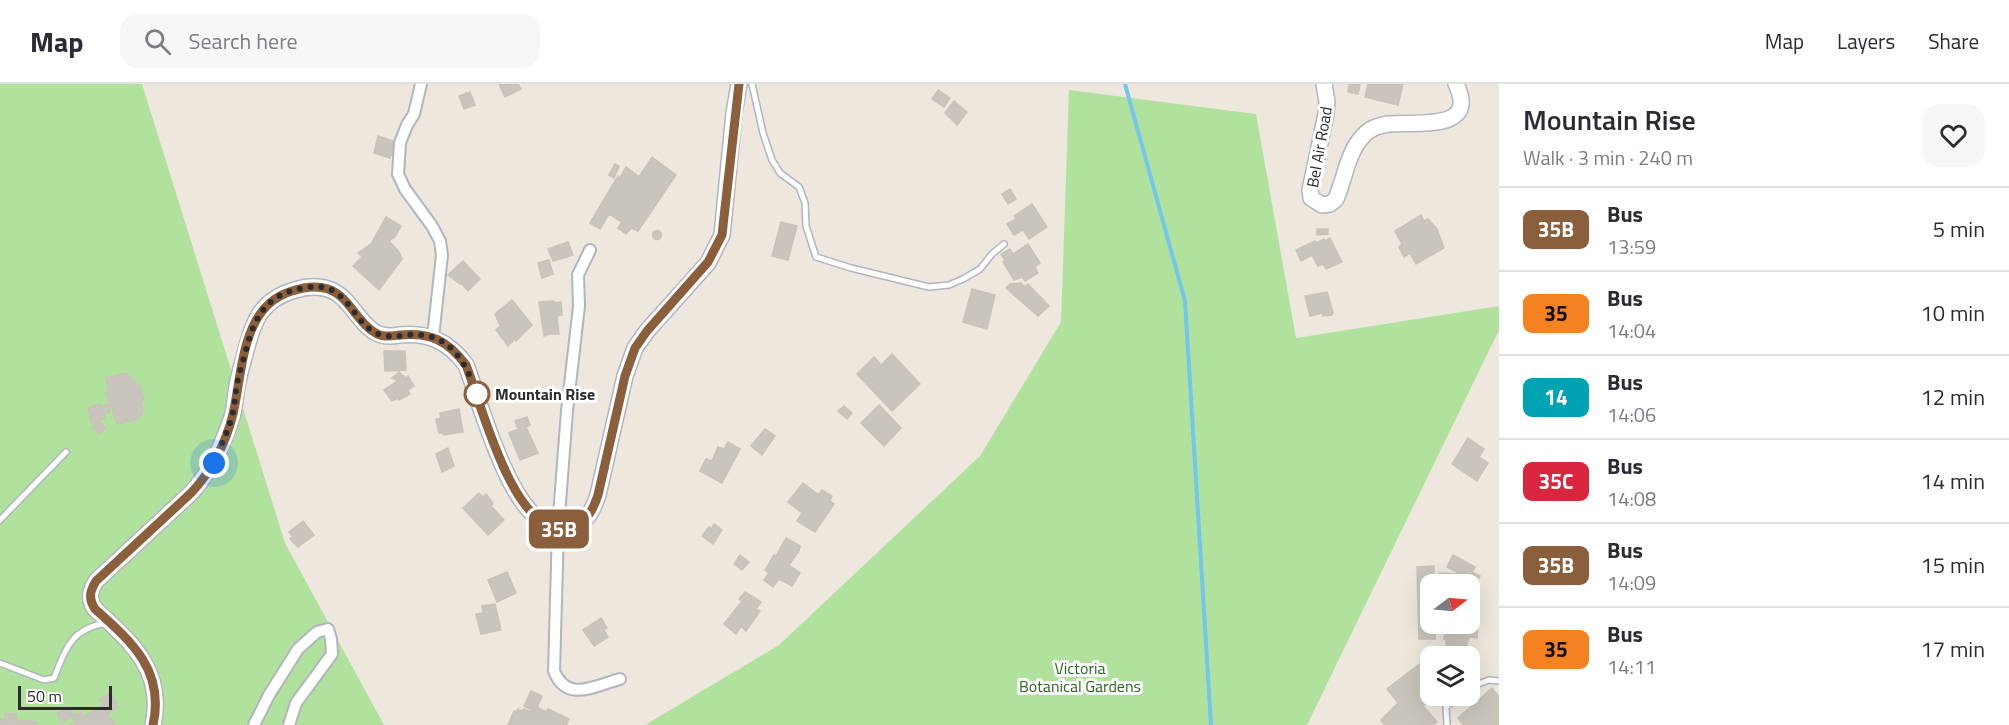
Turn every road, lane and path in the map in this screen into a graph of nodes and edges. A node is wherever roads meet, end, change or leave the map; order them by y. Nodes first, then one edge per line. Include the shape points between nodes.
1 (421, 84) edge
2 (739, 84) edge
3 (752, 84) edge
4 (1324, 84) edge
5 (1456, 84) edge
6 (1004, 244) dead end
7 (590, 250) dead end
8 (433, 337) junction
9 (66, 452) dead end
10 (0, 520) edge
11 (558, 529) junction
12 (110, 622) junction
13 (0, 663) edge
14 (620, 679) dead end
15 (1499, 681) edge
16 (1480, 683) edge
17 (1448, 706) edge
18 (153, 725) edge
19 (254, 725) edge
20 (290, 725) edge
21 (1447, 725) edge

1 - 8 street via 414,114 400,143 398,174 440,242
2 - 11 main road via 722,235 708,262 635,348 592,512 578,525
3 - 6 lane via 772,160 780,173 799,187 805,203 806,226 816,257 929,287 949,285 980,269
4 - 5 main road, Bel Air Road via 1326,114 1310,190 1311,198 1322,205 1336,199 1351,153 1367,132 1388,124 1448,120 1459,109 1461,100
7 - 11 street via 578,275 579,306
8 - 11 main road via 456,352 466,365 504,469 518,494 536,518
8 - 12 main road via 382,336 327,288 307,287 271,300 251,330 233,415 214,463 203,480 90,590 92,604
9 - 10 lane
11 - 14 street via 554,671 563,686 576,691
12 - 13 lane via 92,625 74,636 54,678 45,680
12 - 18 main road via 131,642 150,672 156,697
15 - 16 lane
17 - 21 lane
19 - 20 street via 298,649 317,632 328,629 332,654 297,703

